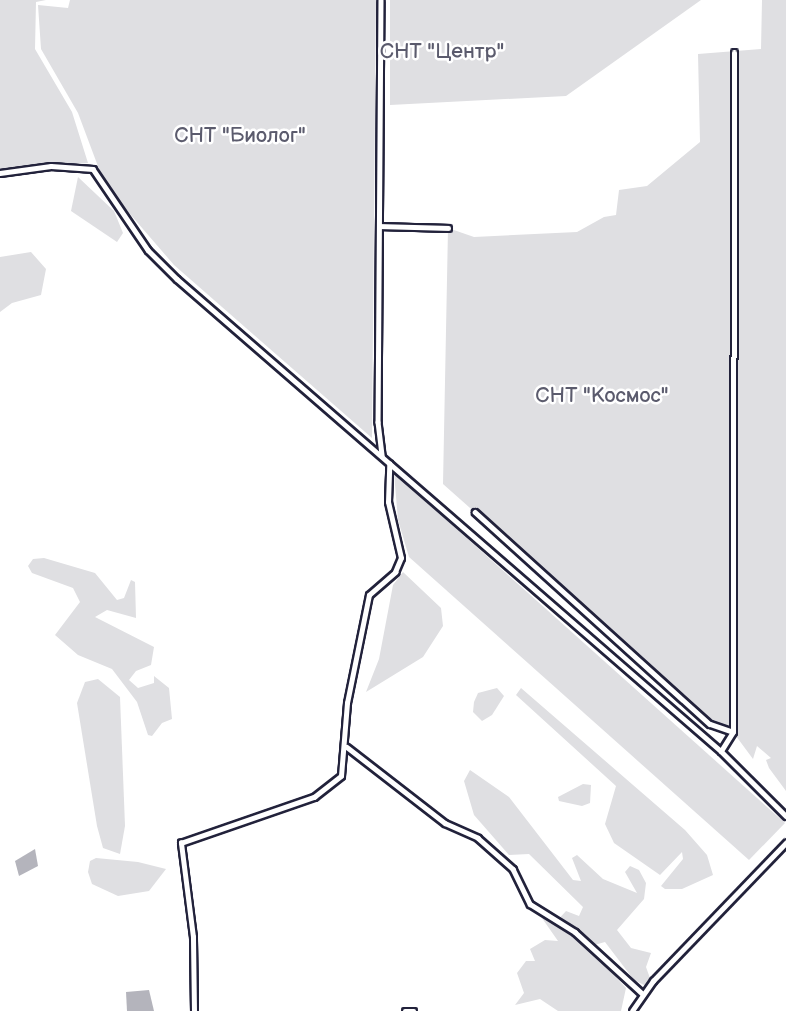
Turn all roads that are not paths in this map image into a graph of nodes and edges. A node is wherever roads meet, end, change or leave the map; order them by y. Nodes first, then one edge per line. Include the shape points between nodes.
1 (381, 0) edge
2 (734, 53) dead end
3 (0, 173) edge
4 (380, 226) junction
5 (449, 228) dead end
6 (382, 457) junction
7 (388, 464) junction
8 (475, 512) dead end
9 (733, 732) junction
10 (346, 746) junction
11 (721, 751) junction
12 (786, 816) edge
13 (786, 843) edge
14 (643, 994) junction
15 (194, 1011) edge
16 (405, 1011) edge
17 (414, 1011) edge
18 (632, 1011) edge

1 - 4 street
2 - 9 street
3 - 6 street via 51,166 93,169 148,250 177,279
4 - 5 street
4 - 6 street via 378,422
6 - 7 street
7 - 10 street via 390,522 401,558 395,572 369,595 346,703
7 - 11 street
8 - 9 street via 710,724
9 - 11 street
10 - 14 street via 445,823 478,838 513,869 530,904 575,932
10 - 15 street via 341,776 325,791 181,843 193,937
11 - 12 street
13 - 14 street
14 - 18 street
16 - 17 street

